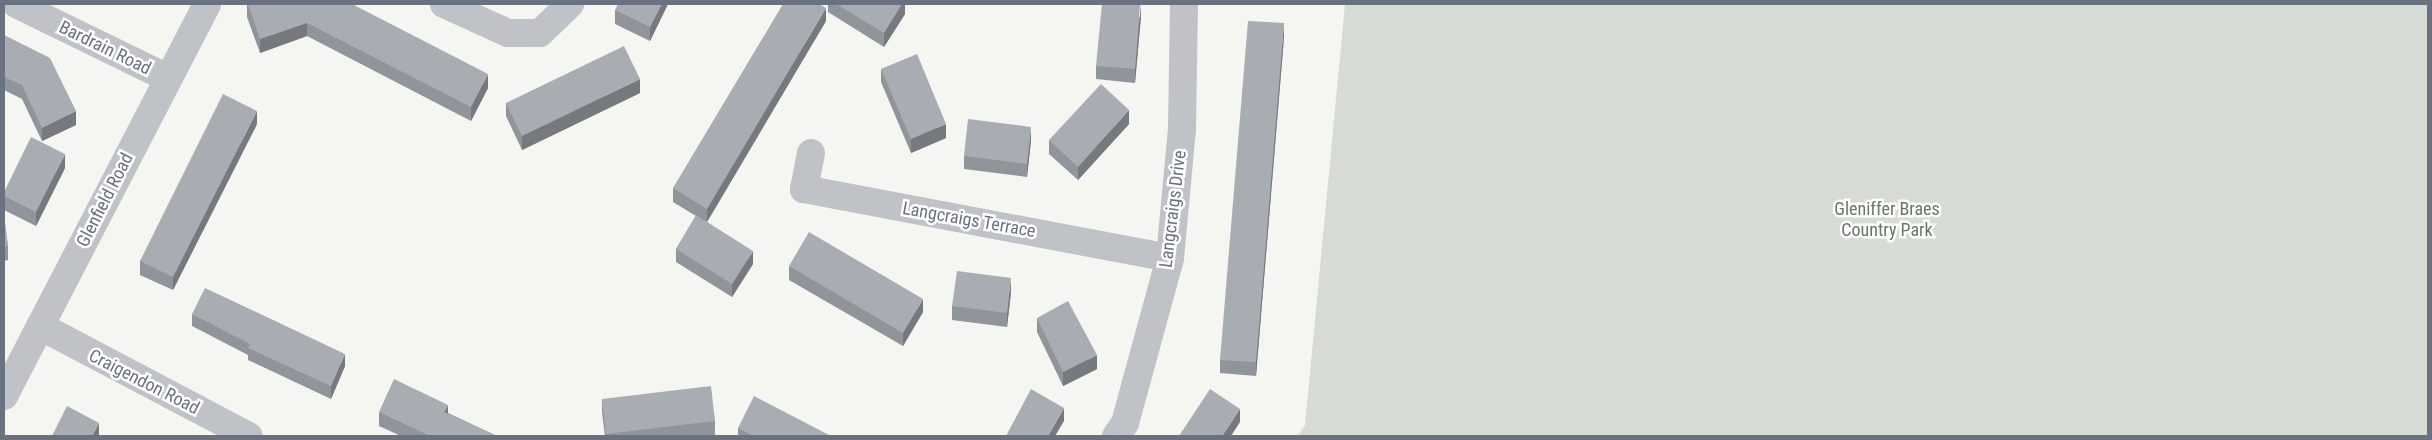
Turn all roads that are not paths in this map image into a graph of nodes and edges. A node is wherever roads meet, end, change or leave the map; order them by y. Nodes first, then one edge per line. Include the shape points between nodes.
1 (16, 4) edge
2 (207, 4) edge
3 (444, 4) edge
4 (570, 4) edge
5 (1184, 4) edge
6 (168, 78) junction
7 (811, 153) dead end
8 (1170, 258) junction
9 (40, 326) junction
10 (7, 382) edge
11 (249, 436) edge
12 (1116, 436) edge

1 - 6 street, Bardrain Road
2 - 6 street, Glenfield Road
3 - 4 street via 508,33 540,33
5 - 8 street, Langcraigs Drive via 1182,129
6 - 9 street, Glenfield Road
7 - 8 street, Langcraigs Terrace via 804,189
8 - 12 street, Langcraigs Drive via 1125,423
9 - 10 street, Glenfield Road
9 - 11 street, Craigendon Road

